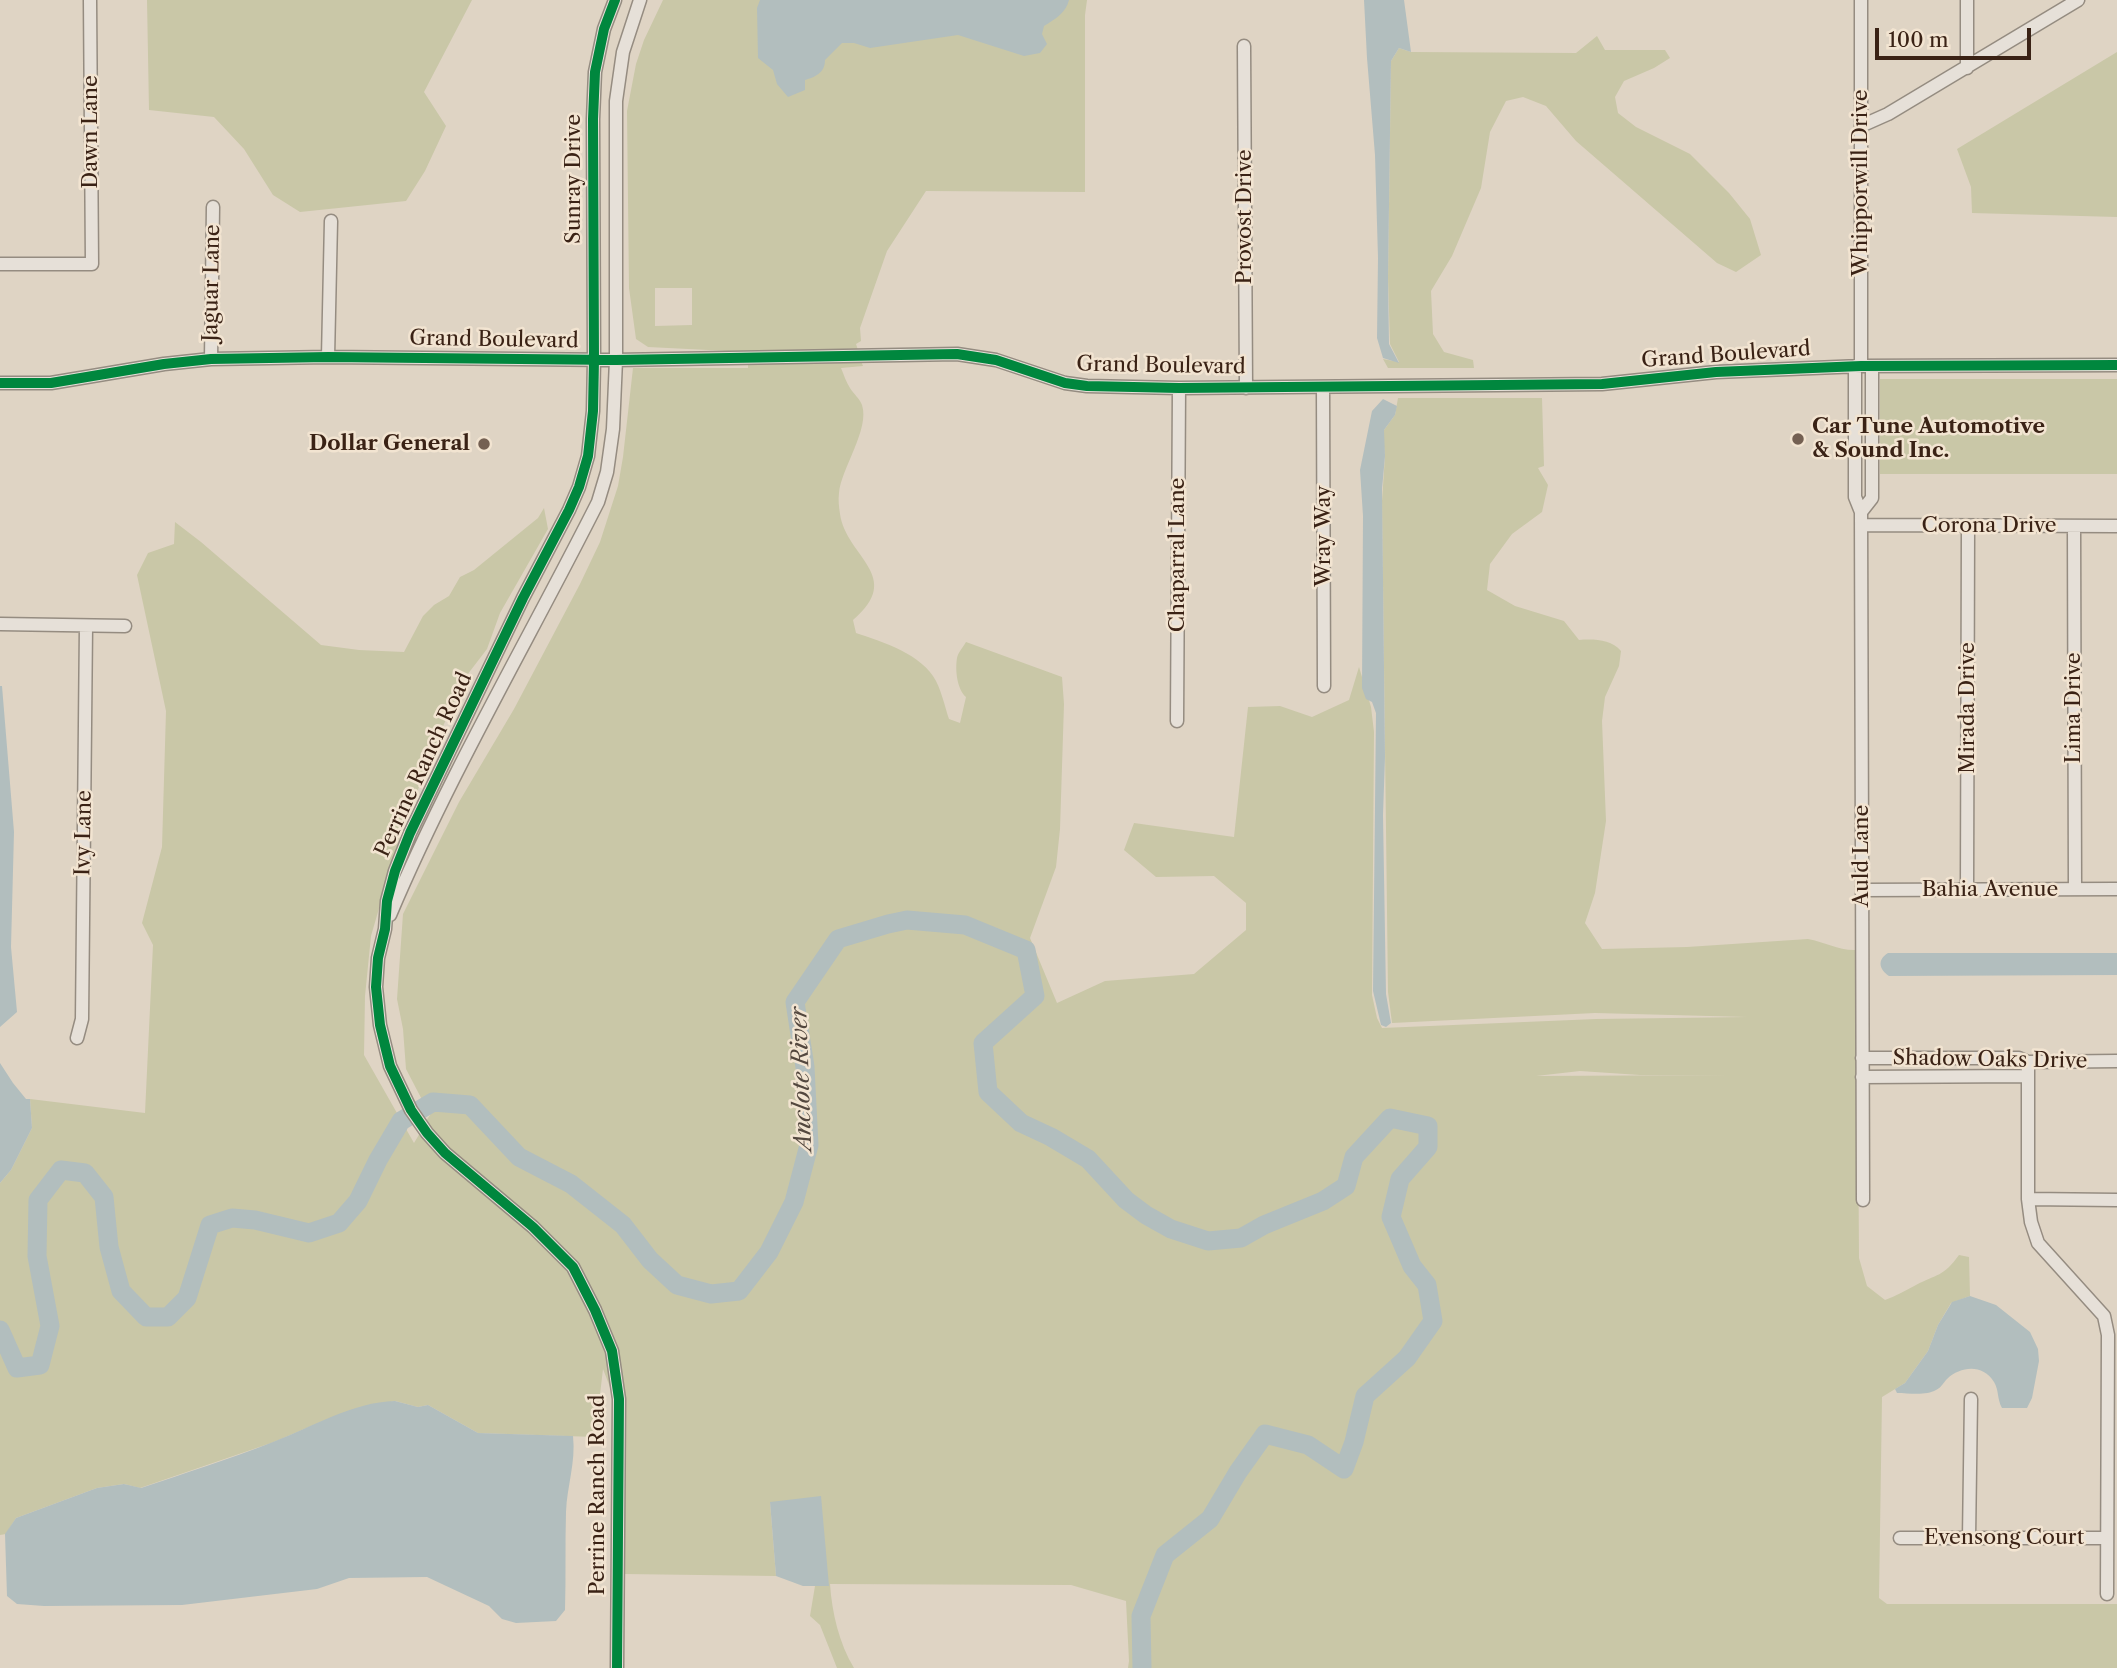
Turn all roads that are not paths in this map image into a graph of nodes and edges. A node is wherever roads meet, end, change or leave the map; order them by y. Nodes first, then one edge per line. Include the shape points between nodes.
1 (90, 0) edge
2 (615, 0) edge
3 (640, 0) edge
4 (1861, 0) edge
5 (1967, 0) edge
6 (2073, 1) edge
7 (1244, 46) dead end
8 (1967, 68) junction
9 (1861, 125) junction
10 (213, 207) dead end
11 (331, 221) dead end
12 (0, 264) edge
13 (328, 357) junction
14 (211, 359) junction
15 (594, 360) junction
16 (616, 360) junction
17 (2117, 365) edge
18 (1863, 366) junction
19 (0, 383) edge
20 (1323, 387) junction
21 (1179, 388) junction
22 (1246, 388) junction
23 (1861, 518) junction
24 (1968, 526) junction
25 (2074, 526) junction
26 (2117, 526) edge
27 (0, 624) edge
28 (86, 626) junction
29 (125, 626) dead end
30 (1324, 686) dead end
31 (1177, 721) dead end
32 (2075, 889) junction
33 (2117, 889) edge
34 (1862, 890) junction
35 (1967, 890) junction
36 (385, 929) junction
37 (77, 1038) dead end
38 (1862, 1058) junction
39 (2117, 1061) edge
40 (2028, 1062) junction
41 (2028, 1076) junction
42 (1862, 1077) junction
43 (2028, 1199) junction
44 (1863, 1200) dead end
45 (2117, 1200) edge
46 (1970, 1399) dead end
47 (1900, 1538) dead end
48 (1969, 1538) junction
49 (2107, 1538) junction
50 (2107, 1594) dead end
51 (617, 1668) edge

1 - 12 street, Dawn Lane via 92,264
2 - 15 street, Sunray Drive via 595,72
3 - 16 street, Sunray Drive via 622,52 616,101
4 - 9 street, Whipporwill Drive
5 - 8 street
6 - 8 street
7 - 22 street, Provost Drive
8 - 9 street
9 - 18 street, Whipporwill Drive
10 - 14 street, Jaguar Lane
11 - 13 street
13 - 14 street, Grand Boulevard
13 - 15 street, Grand Boulevard
14 - 19 street, Grand Boulevard via 51,383
15 - 16 street, Grand Boulevard
15 - 36 street, Perrine Ranch Road via 588,456 579,487 410,833 390,891
16 - 21 street, Grand Boulevard via 957,354 996,360 1065,383
16 - 36 street, Perrine Ranch Road via 613,429 598,502 423,843
17 - 18 street, Grand Boulevard
18 - 20 street, Grand Boulevard via 1716,372 1602,384
18 - 23 street, Auld Lane via 1855,497
18 - 23 street, Auld Lane via 1872,498
20 - 22 street, Grand Boulevard
20 - 30 street, Wray Way
21 - 22 street, Grand Boulevard
21 - 31 street, Chaparral Lane
23 - 24 street, Corona Drive
23 - 34 street, Auld Lane
24 - 25 street, Corona Drive
24 - 35 street, Mirada Drive
25 - 26 street, Corona Drive
25 - 32 street, Lima Drive
27 - 28 street
28 - 29 street
28 - 37 street, Ivy Lane via 82,1019
32 - 33 street, Bahia Avenue
32 - 35 street, Bahia Avenue
34 - 35 street, Bahia Avenue
34 - 38 street, Auld Lane
36 - 51 street, Perrine Ranch Road via 376,987 380,1025 390,1066 411,1110 445,1153 573,1267 612,1351 619,1399
38 - 40 street, Shadow Oaks Drive via 2019,1058
38 - 42 street, Auld Lane
39 - 40 street, Shadow Oaks Drive
40 - 41 street
41 - 42 street, Shadow Oaks Drive
41 - 43 street
42 - 44 street, Auld Lane
43 - 45 street
43 - 49 street via 2038,1243 2104,1316 2108,1335
46 - 48 street
47 - 48 street, Evensong Court
48 - 49 street, Evensong Court
49 - 50 street

